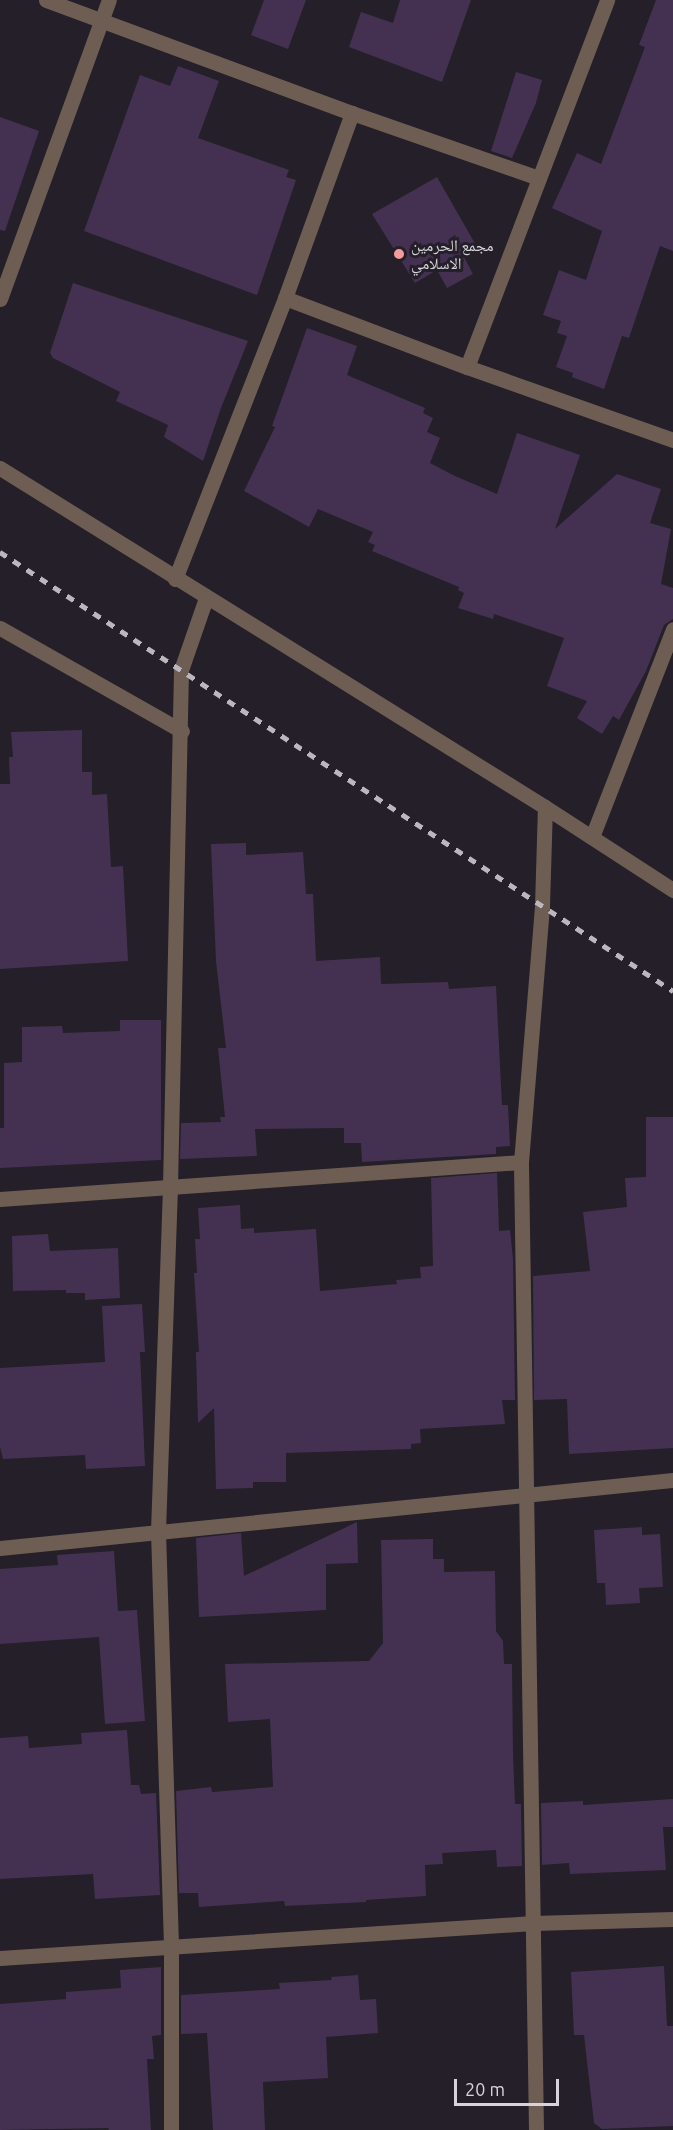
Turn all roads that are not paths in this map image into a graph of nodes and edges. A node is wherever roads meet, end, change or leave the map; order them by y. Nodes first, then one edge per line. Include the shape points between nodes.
1 (46, 0) edge
2 (109, 0) edge
3 (607, 0) edge
4 (101, 20) junction
5 (351, 113) junction
6 (539, 178) junction
7 (285, 298) junction
8 (0, 299) edge
9 (467, 367) junction
10 (673, 440) edge
11 (0, 468) edge
12 (175, 579) junction
13 (206, 598) junction
14 (0, 628) edge
15 (673, 628) edge
16 (182, 731) junction
17 (545, 807) junction
18 (592, 837) junction
19 (673, 890) edge
20 (521, 1162) junction
21 (170, 1187) junction
22 (0, 1199) edge
23 (673, 1480) edge
24 (526, 1494) junction
25 (158, 1531) junction
26 (0, 1548) edge
27 (673, 1918) edge
28 (533, 1923) junction
29 (171, 1945) junction
30 (0, 1958) edge
31 (171, 2130) edge
32 (536, 2130) edge

1 - 4 street
2 - 4 street
3 - 6 street
4 - 5 street
4 - 8 street
5 - 6 street
5 - 7 street
6 - 9 street
7 - 9 street
7 - 12 street
9 - 10 street
11 - 12 street
12 - 13 street
13 - 16 street via 181,670
13 - 17 street
14 - 16 street
15 - 18 street
16 - 21 street
17 - 18 street
17 - 20 street via 542,906
18 - 19 street
20 - 21 street
20 - 24 street
21 - 22 street
21 - 25 street
23 - 24 street
24 - 25 street
24 - 28 street
25 - 26 street
25 - 29 street
27 - 28 street
28 - 29 street
28 - 32 street
29 - 30 street
29 - 31 street

